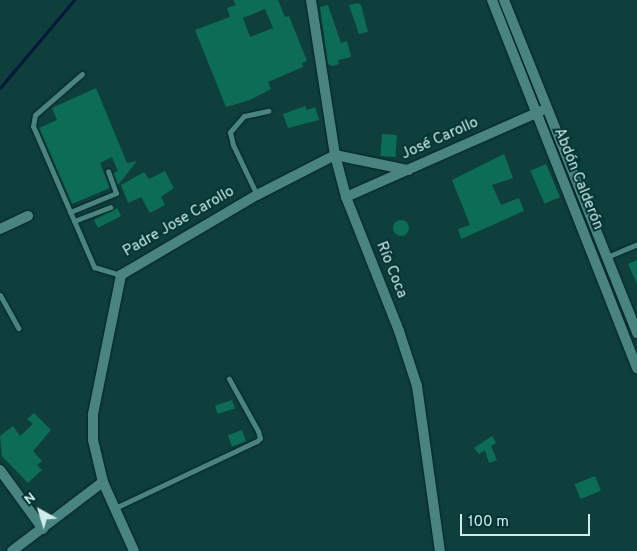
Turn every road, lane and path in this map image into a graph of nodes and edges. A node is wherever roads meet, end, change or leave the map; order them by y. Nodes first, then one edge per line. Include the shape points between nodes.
1 (311, 0) edge
2 (492, 0) edge
3 (504, 0) edge
4 (82, 74) dead end
5 (546, 108) junction
6 (268, 111) dead end
7 (536, 113) junction
8 (335, 155) junction
9 (408, 170) junction
10 (108, 171) dead end
11 (257, 195) junction
12 (346, 197) junction
13 (110, 206) dead end
14 (70, 212) junction
15 (28, 216) dead end
16 (74, 221) junction
17 (0, 229) edge
18 (637, 244) edge
19 (607, 257) junction
20 (121, 275) junction
21 (0, 296) edge
22 (18, 328) dead end
23 (637, 333) edge
24 (637, 368) edge
25 (229, 379) dead end
26 (0, 470) edge
27 (103, 482) junction
28 (115, 508) junction
29 (43, 530) junction
30 (12, 551) edge
31 (134, 551) edge
32 (440, 551) edge

1 - 8 street, Río Coca
2 - 7 street, Abdón Calderón
3 - 5 street, Abdón Calderón
4 - 14 lane via 32,120
5 - 7 street, José Carollo
5 - 19 street, Abdón Calderón
6 - 11 lane via 244,116 230,132
7 - 9 street, José Carollo
7 - 24 street, Abdón Calderón
8 - 9 street
8 - 11 street, Padre Jose Carollo
8 - 12 street, Río Coca
9 - 12 street, José Carollo
10 - 14 lane via 116,193
11 - 20 street, Padre Jose Carollo
12 - 32 street, Río Coca via 400,331 417,386
13 - 16 lane
14 - 16 lane
15 - 17 street
16 - 20 lane via 97,270
18 - 19 lane
19 - 23 street, Abdón Calderón
20 - 27 street, Padre Jose Carollo via 93,414 93,440
21 - 22 lane
25 - 28 lane via 260,438
26 - 29 street
27 - 28 street, Padre Jose Carollo
27 - 29 street
28 - 31 street, Padre Jose Carollo
29 - 30 street

